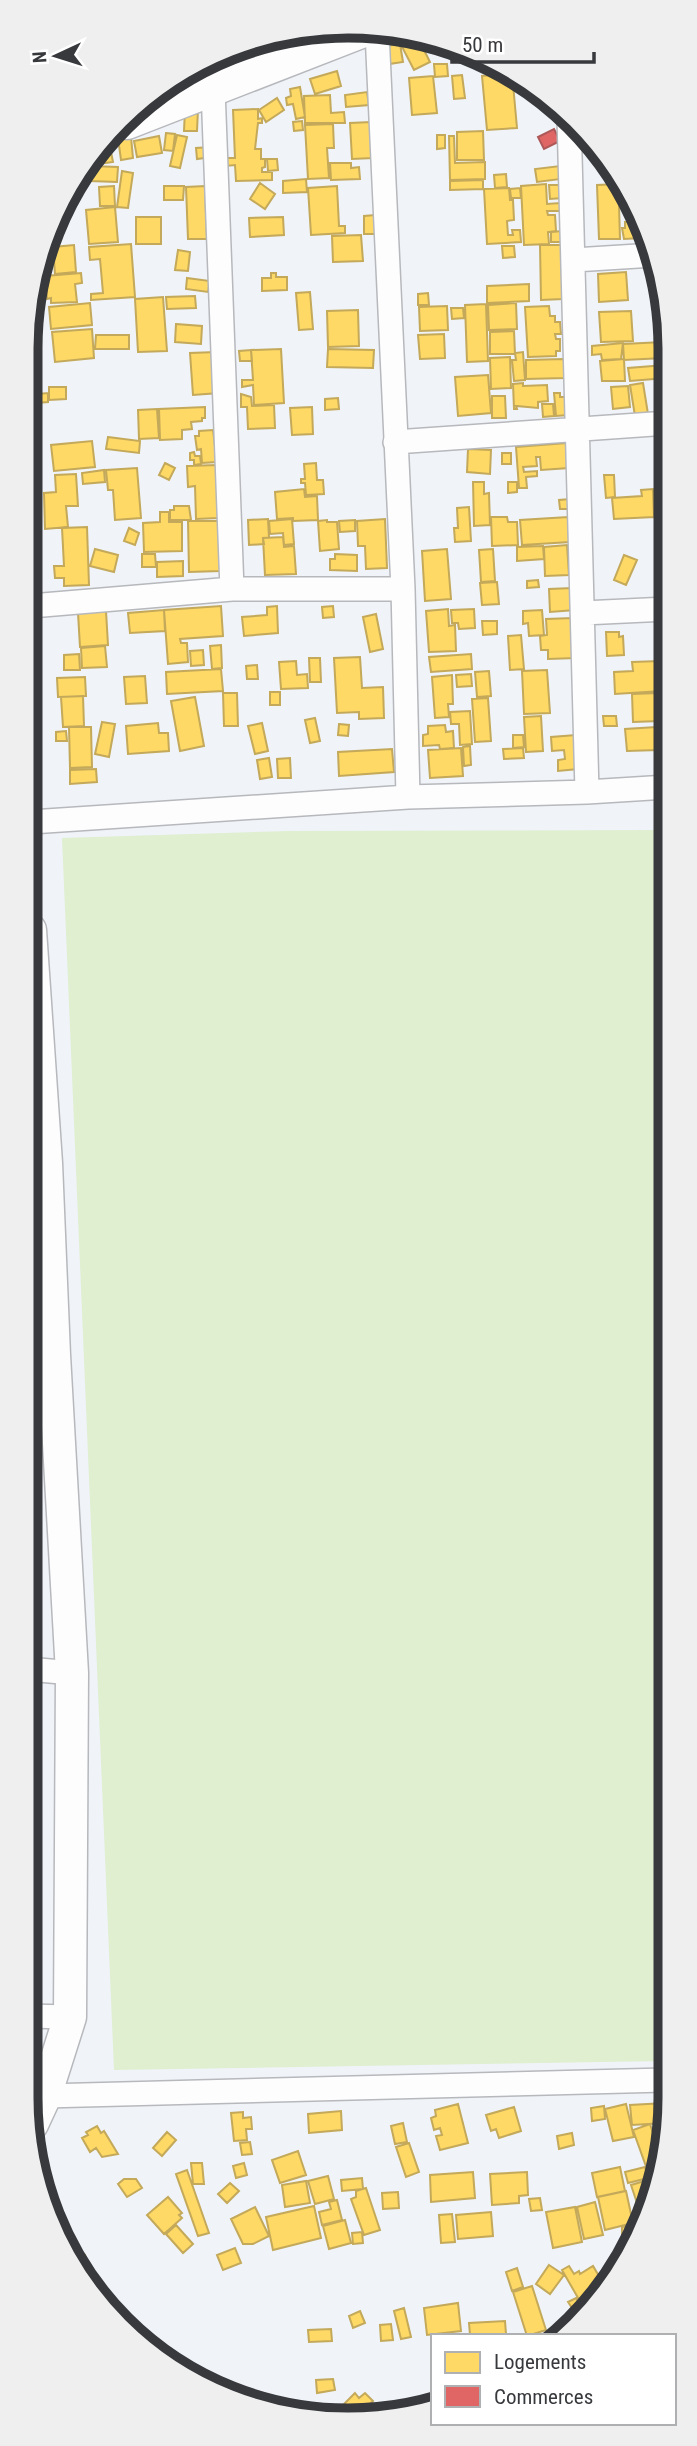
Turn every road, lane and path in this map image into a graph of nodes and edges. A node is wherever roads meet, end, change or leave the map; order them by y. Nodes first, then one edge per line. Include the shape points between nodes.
1 (339, 38) edge
2 (377, 40) edge
3 (213, 89) junction
4 (175, 92) edge
5 (569, 131) edge
6 (644, 256) edge
7 (574, 260) junction
8 (658, 424) edge
9 (578, 429) junction
10 (395, 442) junction
11 (232, 589) junction
12 (403, 589) junction
13 (38, 605) edge
14 (658, 609) edge
15 (583, 613) junction
16 (658, 788) edge
17 (587, 792) junction
18 (408, 797) junction
19 (38, 822) edge
20 (38, 1163) edge
21 (41, 1356) edge
22 (38, 1671) edge
23 (72, 1673) junction
24 (38, 2016) edge
25 (70, 2017) junction
26 (658, 2080) edge
27 (45, 2096) junction
28 (39, 2110) edge

1 - 3 street
2 - 10 street
3 - 4 street
3 - 11 street
5 - 7 street
6 - 7 street
7 - 9 street
8 - 9 street
9 - 10 street
9 - 15 street
10 - 12 street
11 - 12 street
11 - 13 street
12 - 18 street
14 - 15 street
15 - 17 street
16 - 17 street
17 - 18 street
18 - 19 street
20 - 21 street
21 - 23 street
22 - 23 street
23 - 25 street
24 - 25 street
25 - 27 street
26 - 27 street
27 - 28 street

